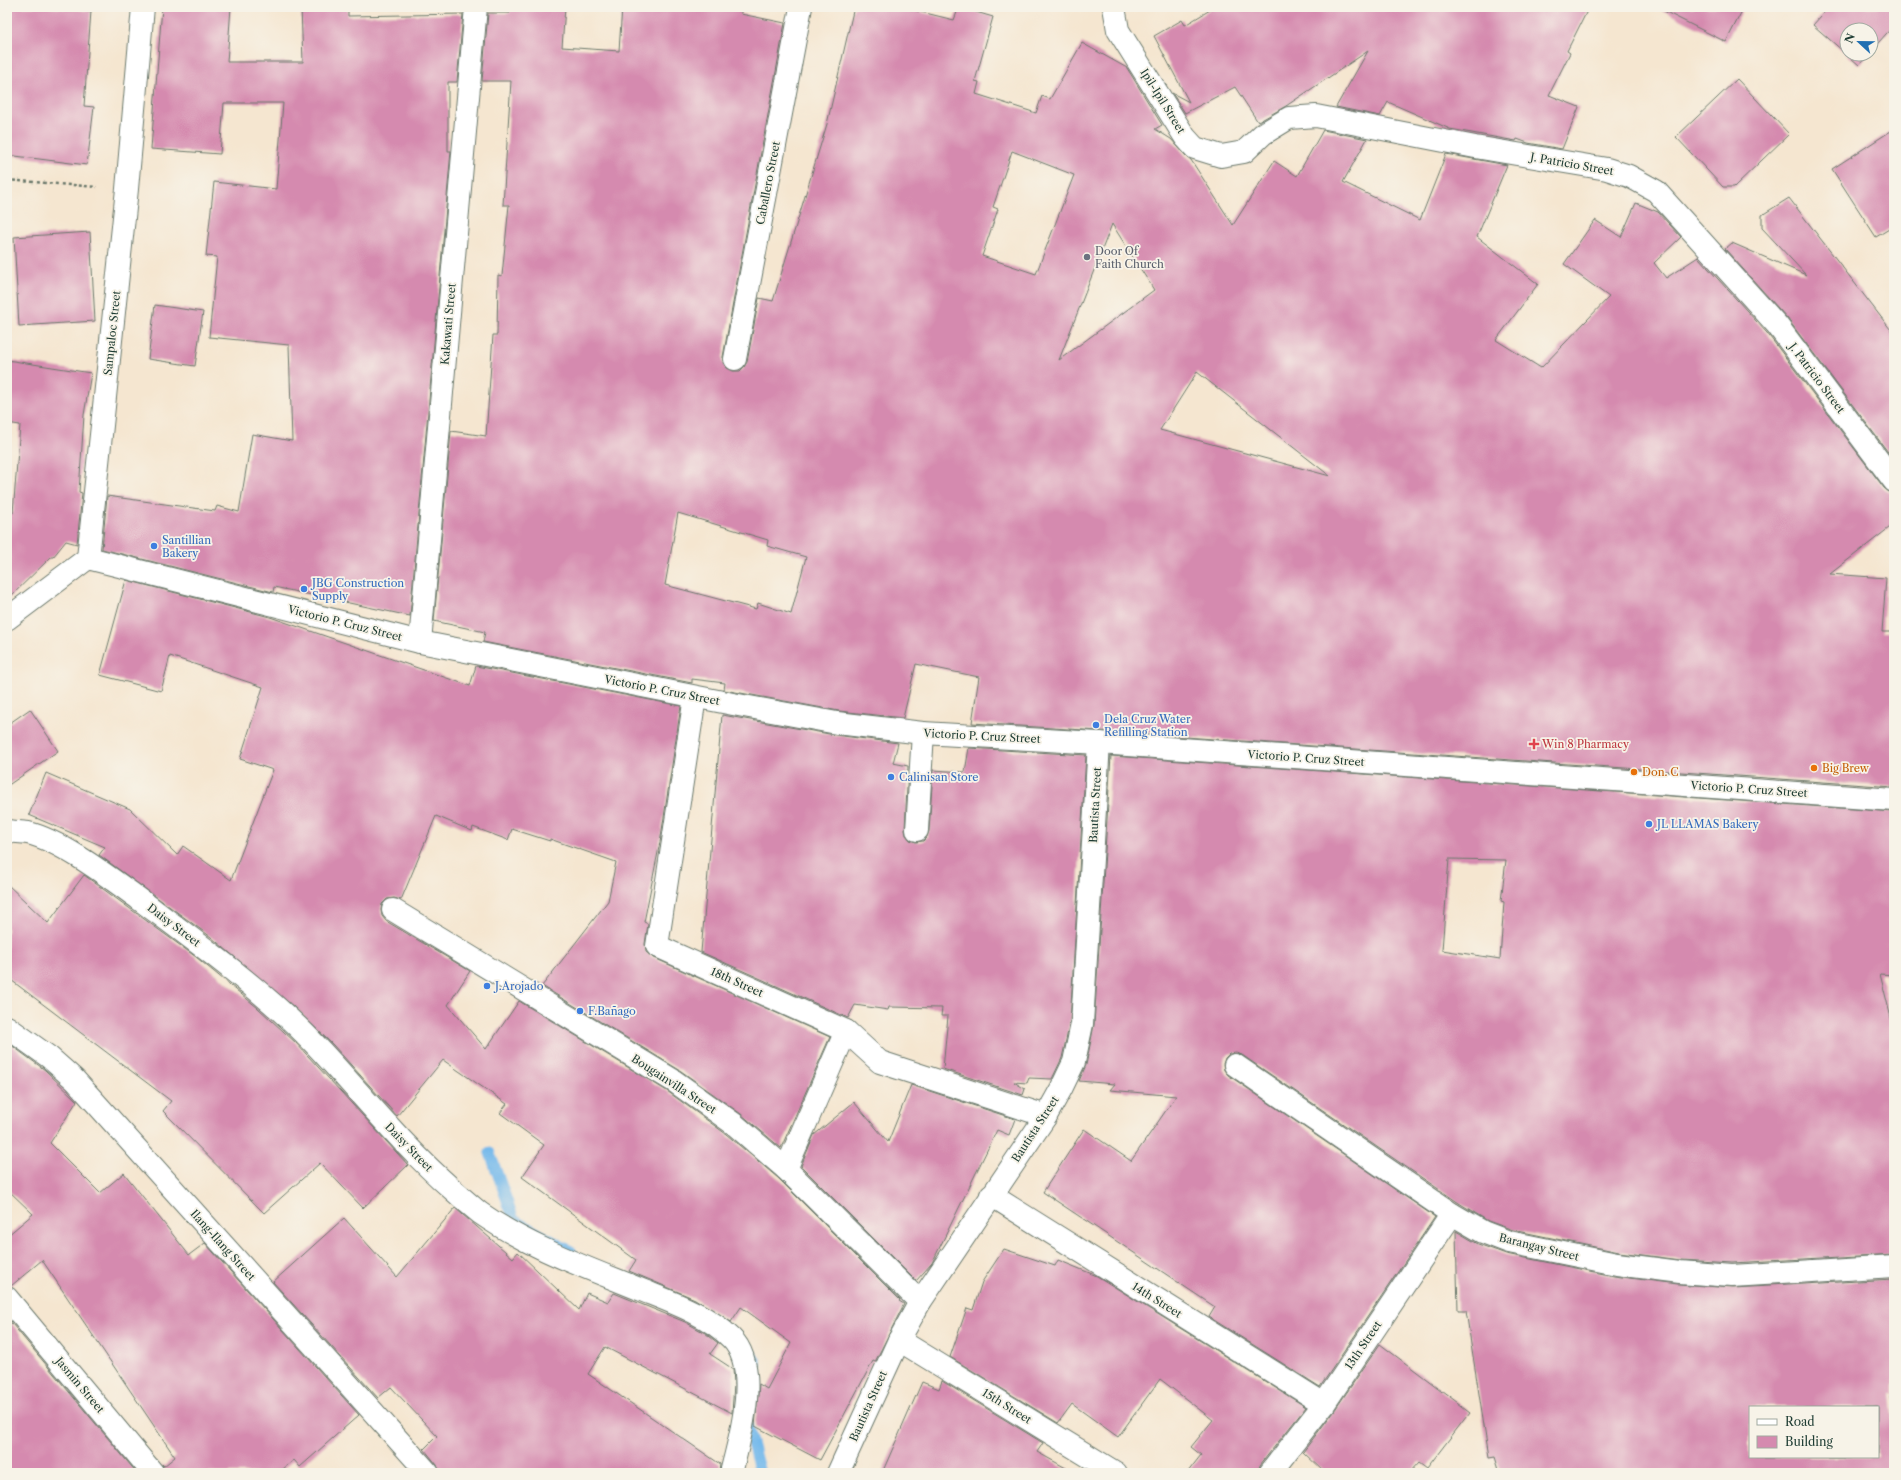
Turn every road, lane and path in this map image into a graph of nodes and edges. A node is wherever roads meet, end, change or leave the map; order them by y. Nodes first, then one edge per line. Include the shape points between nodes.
1 (143, 7) edge
2 (476, 7) edge
3 (801, 7) edge
4 (1114, 7) edge
5 (1244, 152) joint
6 (7, 180) edge
7 (127, 189) junction
8 (735, 359) dead end
9 (1894, 481) edge
10 (88, 558) junction
11 (7, 619) edge
12 (420, 642) junction
13 (695, 697) junction
14 (923, 733) junction
15 (1099, 743) junction
16 (1894, 800) edge
17 (917, 830) dead end
18 (7, 831) edge
19 (393, 910) dead end
20 (7, 1028) edge
21 (846, 1031) junction
22 (1235, 1066) dead end
23 (1046, 1116) junction
24 (786, 1169) junction
25 (991, 1195) junction
26 (1452, 1214) junction
27 (1894, 1266) edge
28 (7, 1298) edge
29 (920, 1302) junction
30 (899, 1340) junction
31 (1324, 1404) junction
32 (153, 1473) edge
33 (428, 1473) edge
34 (731, 1473) edge
35 (838, 1473) edge
36 (1116, 1473) edge
37 (1270, 1473) edge

1 - 7 street, Sampaloc Street
2 - 12 street, Kakawati Street
3 - 8 street, Caballero Street
4 - 5 street, Ipil-Ipil Street via 1118,30 1185,137 1195,148 1207,153 1221,156
5 - 9 street, J. Patricio Street via 1263,134 1289,118 1316,116 1475,148 1606,169 1629,176 1656,191 1777,325
6 - 7 path
7 - 10 street, Sampaloc Street
10 - 11 street
10 - 12 street, Victorio P. Cruz Street
12 - 13 street, Victorio P. Cruz Street
13 - 14 street, Victorio P. Cruz Street via 837,723
13 - 21 street, 18th Street via 657,946
14 - 15 street, Victorio P. Cruz Street
14 - 17 street
15 - 16 street, Victorio P. Cruz Street
15 - 23 street, Bautista Street via 1082,1024 1074,1062
18 - 34 street, Daisy Street via 28,833 61,846 202,946 304,1033 424,1162 479,1212 542,1249 703,1318 733,1339 743,1359 747,1388 744,1422
19 - 24 street, Bougainvilla Street via 674,1081 734,1124
20 - 33 street, Ilang-Ilang Street via 49,1057 75,1080
21 - 23 street, 18th Street via 880,1062
21 - 24 street
22 - 26 street, Barangay Street
23 - 25 street, Bautista Street
24 - 29 street, Bougainvilla Street
25 - 29 street, Bautista Street
25 - 31 street, 14th Street
26 - 27 street, Barangay Street via 1482,1232 1509,1242 1617,1264 1680,1272 1732,1276
26 - 31 street, 13th Street
28 - 32 street, Jasmin Street
29 - 30 street, Bautista Street
30 - 35 street, Bautista Street
30 - 36 street, 15th Street
31 - 37 street, 13th Street

